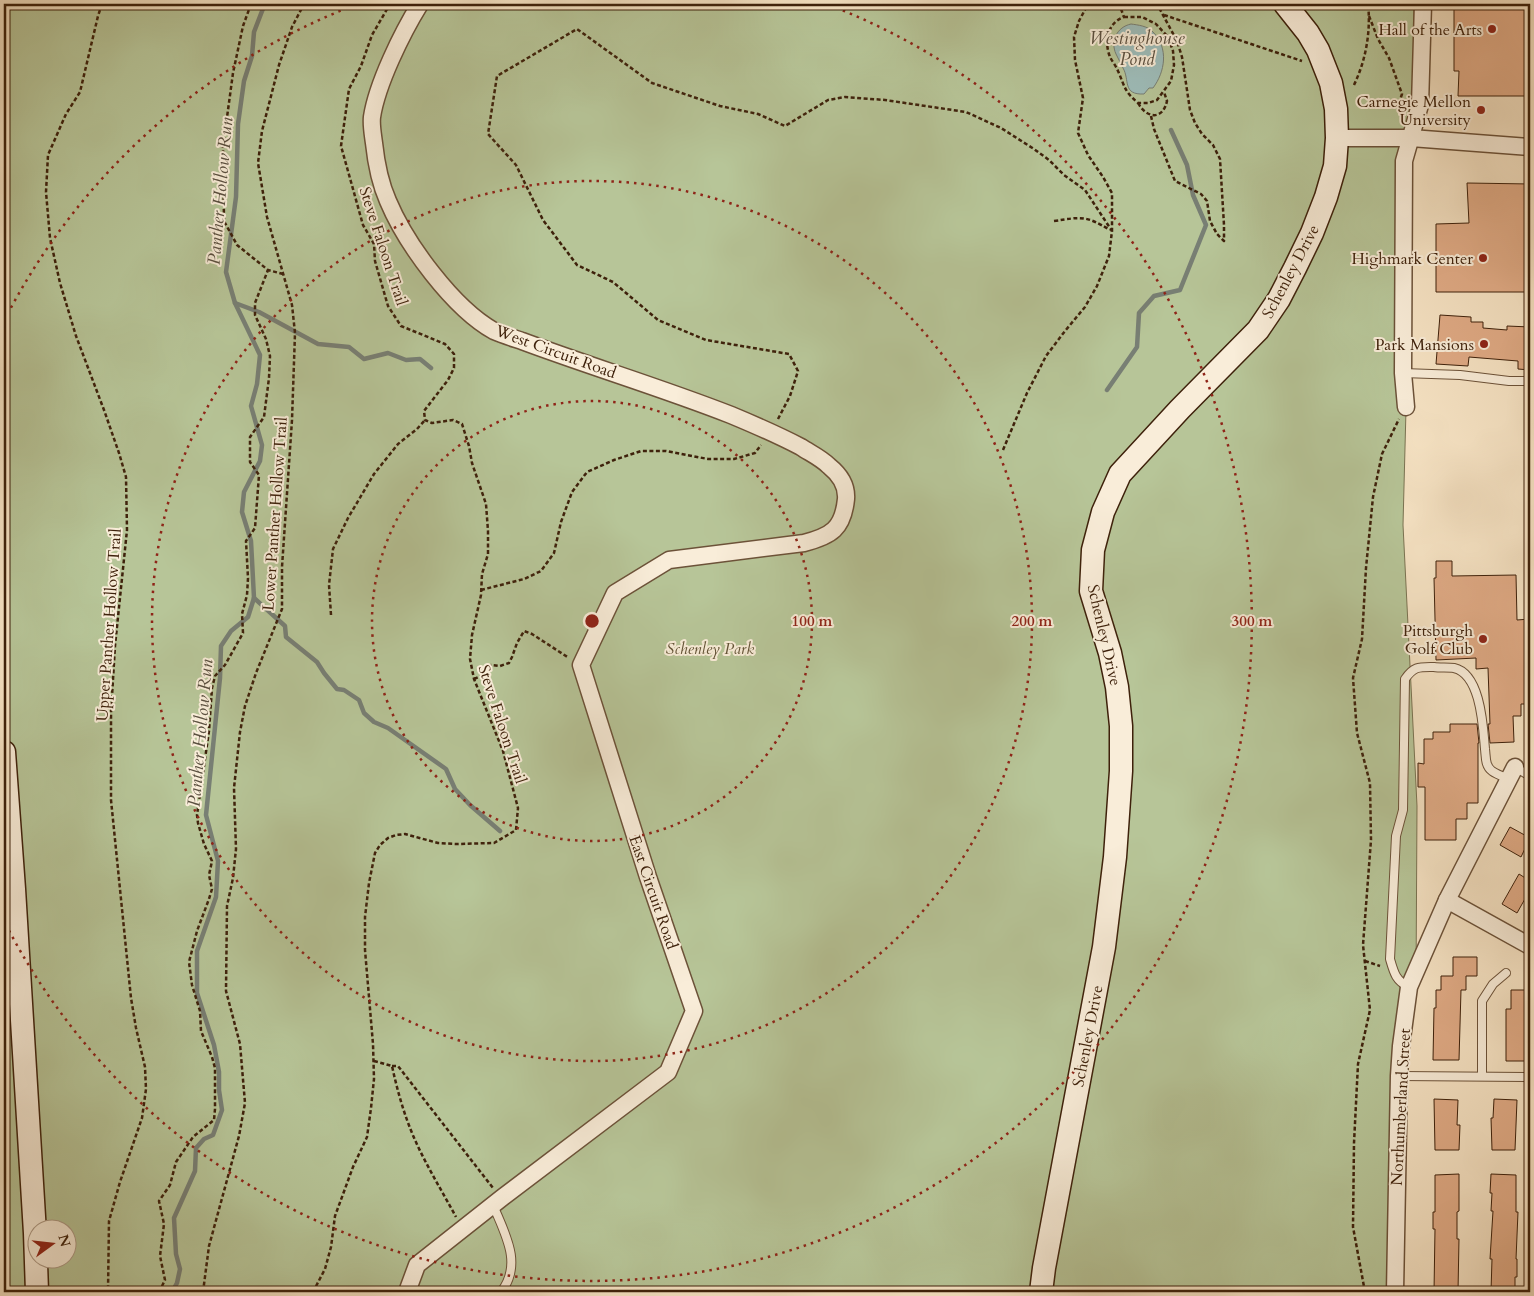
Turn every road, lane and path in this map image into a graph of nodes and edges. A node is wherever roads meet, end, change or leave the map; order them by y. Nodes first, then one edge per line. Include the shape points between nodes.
1 (102, 4) edge
2 (251, 4) edge
3 (304, 4) edge
4 (390, 4) edge
5 (420, 4) edge
6 (1088, 4) edge
7 (1157, 4) edge
8 (1285, 4) edge
9 (1368, 4) edge
10 (1423, 4) edge
11 (1121, 8) dead end
12 (1163, 15) junction
13 (1369, 16) junction
14 (1124, 17) junction
15 (1302, 61) dead end
16 (1354, 85) dead end
17 (1164, 92) junction
18 (1138, 103) junction
19 (1398, 106) dead end
20 (1151, 116) junction
21 (1336, 138) junction
22 (1411, 138) junction
23 (1530, 147) edge
24 (1054, 221) dead end
25 (1112, 231) junction
26 (268, 270) junction
27 (283, 274) junction
28 (1402, 373) junction
29 (1530, 381) edge
30 (1406, 407) joint
31 (426, 420) junction
32 (771, 431) junction
33 (1002, 450) dead end
34 (481, 590) junction
35 (331, 615) dead end
36 (581, 666) junction
37 (474, 679) junction
38 (4, 752) edge
39 (1512, 773) junction
40 (1530, 776) edge
41 (1447, 900) junction
42 (1530, 946) edge
43 (1506, 973) dead end
44 (1409, 987) junction
45 (374, 1061) junction
46 (392, 1066) junction
47 (1399, 1076) junction
48 (1482, 1076) junction
49 (1530, 1077) edge
50 (497, 1202) junction
51 (463, 1229) junction
52 (37, 1292) edge
53 (108, 1292) edge
54 (159, 1292) edge
55 (203, 1292) edge
56 (313, 1292) edge
57 (407, 1292) edge
58 (501, 1292) edge
59 (1041, 1292) edge
60 (1365, 1292) edge
61 (1395, 1292) edge

1 - 53 path, Upper Panther Hollow Trail via 80,92 66,114 48,155 46,192 50,238 60,283 126,477 126,530 111,713 111,800 131,998 145,1067 146,1089 142,1118 109,1221
2 - 26 path via 233,73 223,147 224,222 237,245
3 - 27 path, Lower Panther Hollow Trail via 279,65 262,131 258,164 267,217
4 - 31 path, Steve Faloon Trail via 372,35 349,90 341,146 363,225 374,244 375,261 388,306 402,326 446,344 454,354 454,368 424,411
5 - 32 street, West Circuit Road via 382,81 372,118 376,161 387,200 410,242 433,274 463,308 495,331 679,395
6 - 25 path via 1074,37 1075,60 1084,98 1078,133 1112,193
7 - 12 path
8 - 21 street, Schenley Drive via 1308,33 1325,66 1336,109
9 - 13 path
10 - 22 street via 1420,105
11 - 14 path
12 - 15 path
12 - 20 path via 1182,56 1195,123 1220,159 1224,241 1210,221 1207,201 1201,194 1175,181
13 - 16 path via 1366,50
13 - 19 path via 1402,94
14 - 17 path via 1142,17 1156,24 1168,37 1174,65 1171,81
14 - 18 path via 1109,30 1107,48 1123,86
17 - 18 path via 1157,100
17 - 20 path via 1166,106 1160,114
18 - 20 path via 1142,111
21 - 22 street
21 - 59 street, Schenley Drive via 1334,166 1326,197 1312,234 1279,299 1258,330 1120,474 1103,512 1093,550 1091,591 1110,653 1121,726 1115,857 1104,947
22 - 23 street
22 - 28 street via 1404,160
24 - 25 path via 1082,217
25 - 32 path via 1085,190 1034,149 1001,128 966,112 846,97 828,100 785,126 758,114 720,106 652,83 577,29 497,76 488,134 516,166 543,220 577,265 613,282 658,320 706,340 789,354 798,371 790,396
25 - 33 path via 1109,256 1097,286 1085,308 1046,356
26 - 27 path
26 - 54 path via 255,303 255,315 270,356 264,417 250,437 250,462 260,475 254,528 246,542 248,595 242,614 243,633 215,676 212,688 197,815 212,861 209,875 212,889 189,962 201,1031 215,1068 216,1109 214,1120 193,1137 176,1162 170,1185 159,1201 164,1224 160,1256 165,1280
27 - 55 path, Lower Panther Hollow Trail via 292,305 295,347 282,609 256,673 240,732 234,788 236,849 227,906 226,991 240,1044 245,1103 209,1246
28 - 29 lane
28 - 30 street
30 - 60 path via 1382,454 1373,497 1362,639 1353,678 1356,733 1370,783 1371,840 1363,945 1370,1010 1358,1064 1353,1227
31 - 34 path, Steve Faloon Trail via 432,423 453,420 462,424 470,446 486,504 488,554
31 - 35 path via 398,444 374,474 348,518 333,549 329,585
32 - 34 path via 755,453 734,459 642,451 586,472 572,492 554,553 540,571 524,580
32 - 36 street, West Circuit Road via 811,453 841,478 846,493 845,510 837,528 822,538 804,543 669,560 615,593
34 - 37 path, Steve Faloon Trail via 470,659
36 - 37 path via 524,631 509,663 491,664 486,674
36 - 50 street, East Circuit Road via 694,1011 668,1072
37 - 45 path, Steve Faloon Trail via 503,751 518,808 516,830 494,842 457,844 396,835 375,853 365,917
38 - 52 street
39 - 40 lane
39 - 41 street, Northumberland Street
39 - 44 lane via 1491,771 1486,764 1477,693 1464,672 1454,668 1419,667 1410,672 1405,680 1403,810 1396,836 1390,959 1400,982
41 - 42 street
41 - 44 street, Northumberland Street
43 - 48 lane via 1492,984 1482,1001
44 - 47 street, Northumberland Street
45 - 46 path
45 - 56 path, Steve Faloon Trail via 367,1137 335,1216 325,1269
46 - 50 path via 398,1066
46 - 51 path via 413,1134
47 - 48 lane
47 - 61 street, Northumberland Street
48 - 49 lane
50 - 51 street, East Circuit Road
50 - 58 lane via 512,1259 510,1276
51 - 57 street, East Circuit Road via 418,1265

